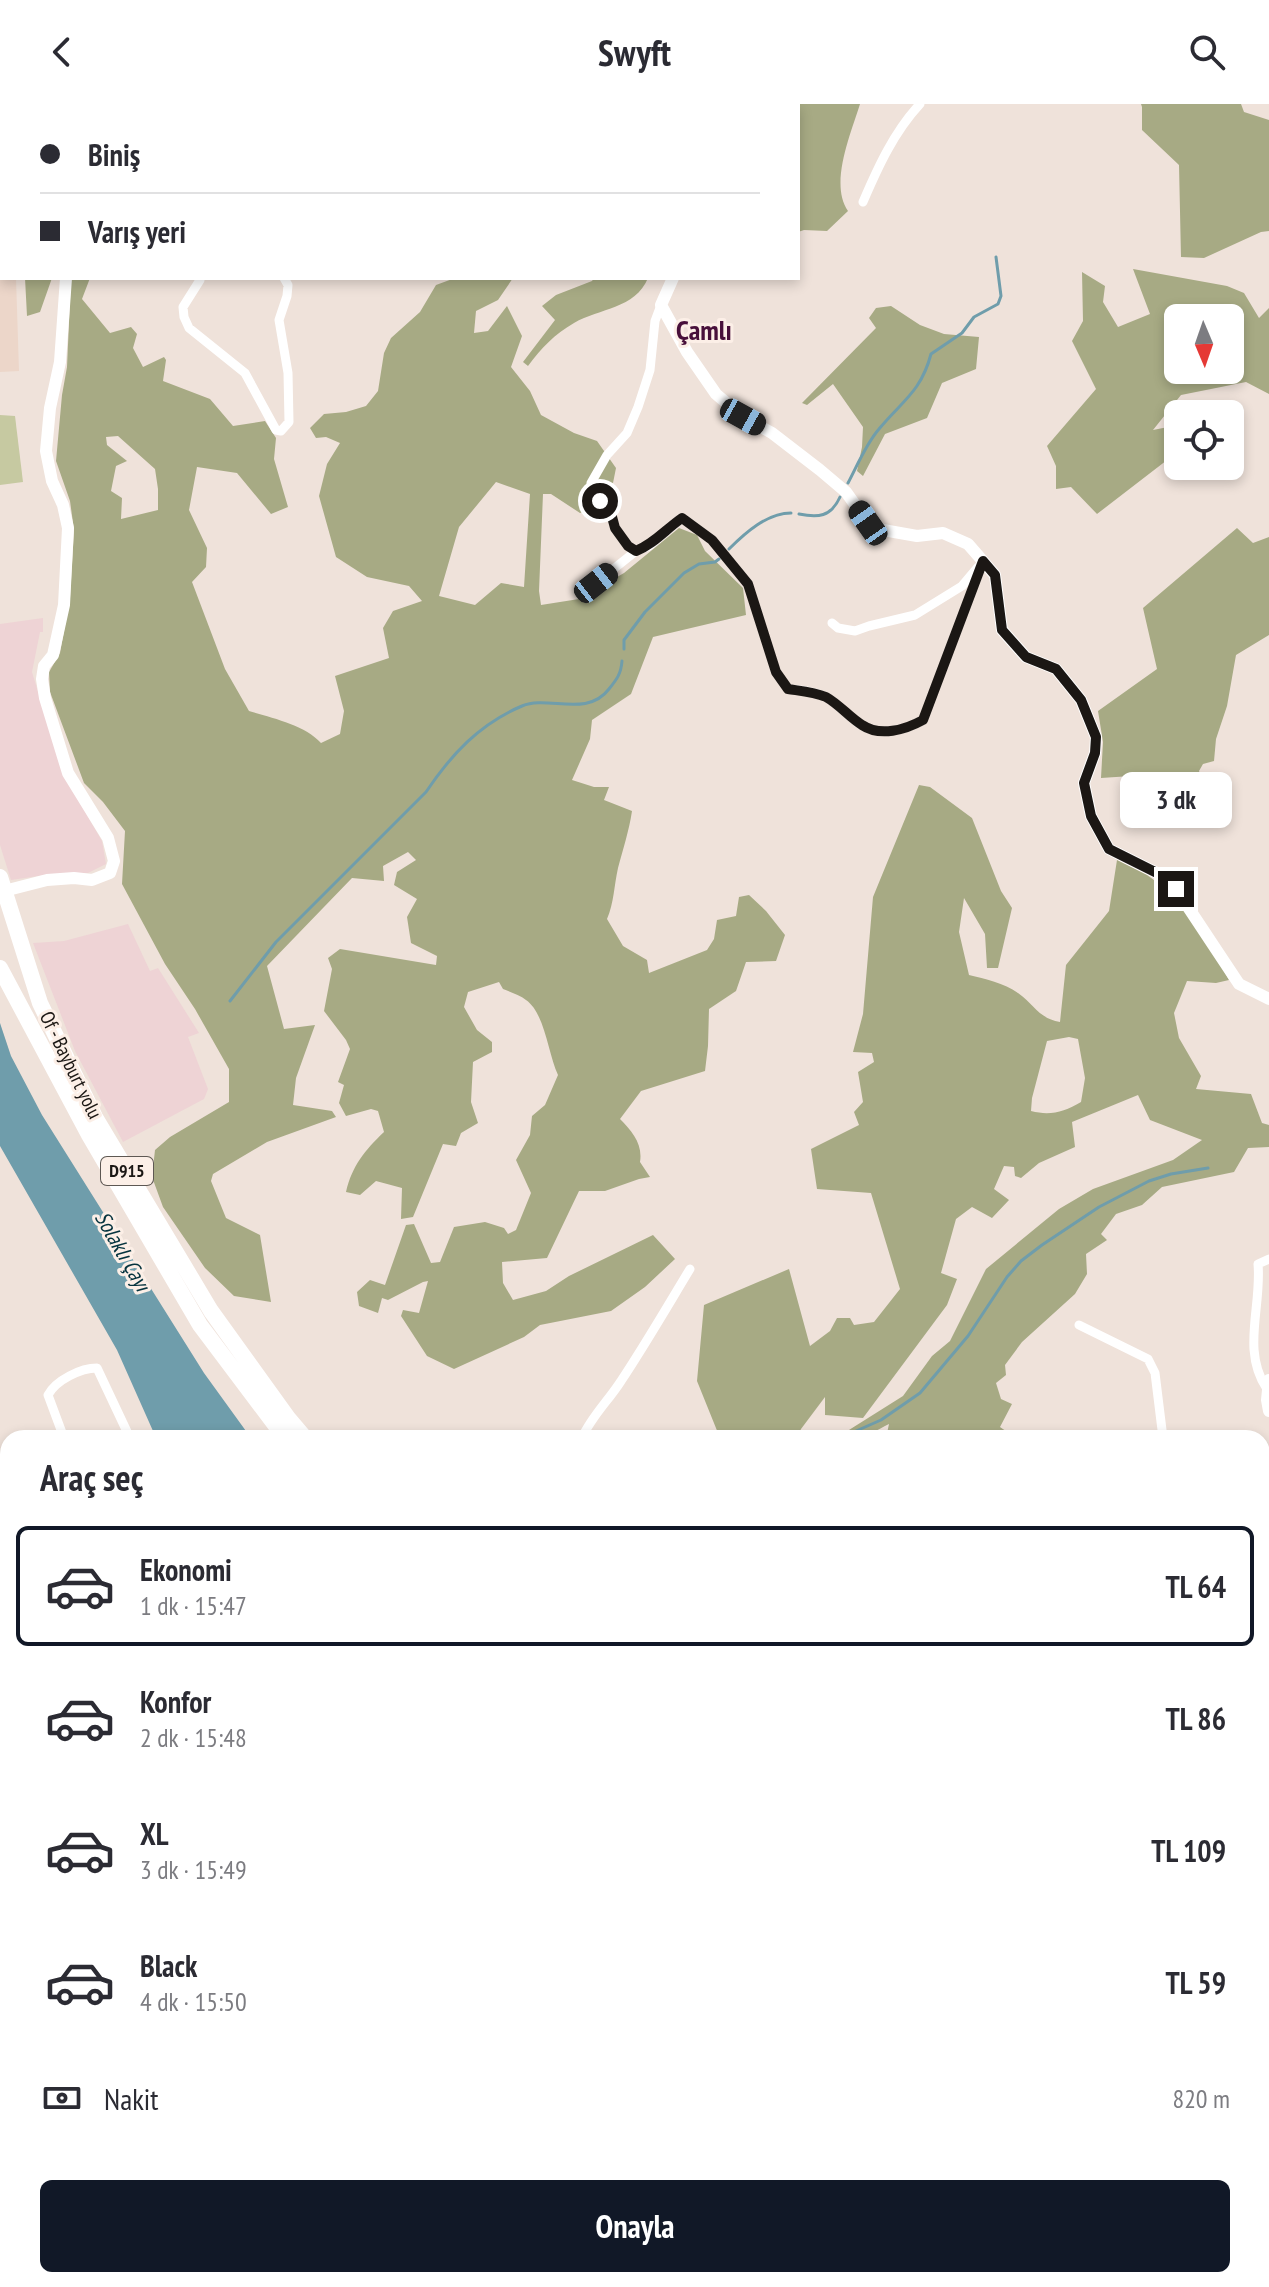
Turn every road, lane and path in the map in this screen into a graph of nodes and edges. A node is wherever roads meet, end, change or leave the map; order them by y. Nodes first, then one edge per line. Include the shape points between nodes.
1 (920, 104) edge
2 (863, 202) dead end
3 (66, 280) edge
4 (200, 280) edge
5 (285, 280) edge
6 (672, 280) edge
7 (661, 305) junction
8 (636, 551) junction
9 (983, 561) junction
10 (596, 583) dead end
11 (832, 623) dead end
12 (2, 889) edge
13 (7, 926) edge
14 (0, 968) edge
15 (1269, 999) edge
16 (1269, 1259) edge
17 (690, 1269) dead end
18 (1079, 1325) dead end
19 (1268, 1384) edge
20 (1269, 1411) edge
21 (61, 1430) edge
22 (126, 1430) edge
23 (279, 1430) edge
24 (298, 1430) edge
25 (586, 1430) edge
26 (1162, 1430) edge

1 - 2 street via 892,142
3 - 12 street via 46,451 68,528 64,605 42,679 68,773 108,838 114,861 110,873 92,880 47,880
4 - 5 street via 183,307 189,328 245,373 281,431 289,422 279,320 287,296
6 - 7 street
7 - 8 street via 638,407 627,433 591,483 615,528
7 - 9 street via 716,394 846,492 868,523 917,536 943,533 968,544
8 - 9 street via 682,518 712,540 748,584 776,672 788,689 824,696 863,726 883,732 907,729 923,720
8 - 10 street
9 - 11 street via 962,586 915,615 855,631
9 - 15 street via 995,575 1002,630 1026,657 1056,669 1081,700 1096,737 1084,783 1091,816 1109,849 1159,874 1176,889 1239,984
12 - 13 highway, Of - Bayburt yolu / D915
13 - 24 highway, Of - Bayburt yolu / D915 via 95,1117 211,1311
14 - 23 highway, Of - Bayburt yolu / D915 via 200,1325
16 - 19 street via 1258,1264 1254,1323 1258,1376
17 - 25 street
18 - 26 street via 1148,1359 1155,1373
19 - 20 street
21 - 22 street via 48,1395 52,1388 85,1368 97,1368

